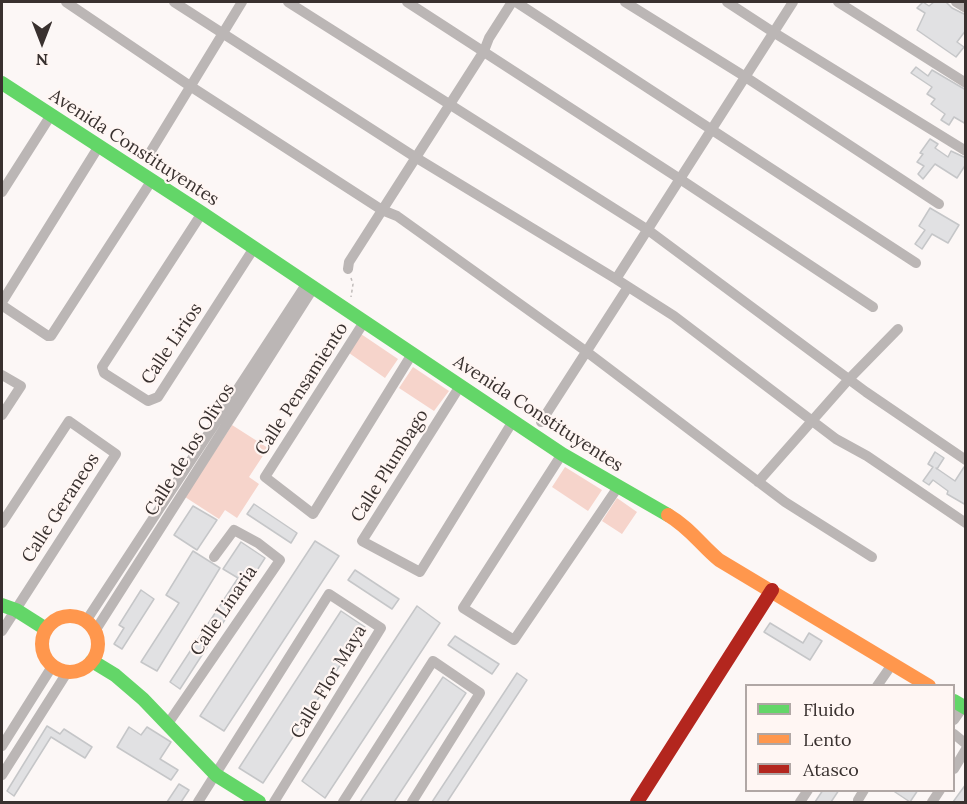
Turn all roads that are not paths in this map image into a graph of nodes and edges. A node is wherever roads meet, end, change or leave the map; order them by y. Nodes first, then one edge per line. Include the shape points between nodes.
1 (66, 2) edge
2 (174, 2) edge
3 (242, 2) edge
4 (288, 2) edge
5 (407, 2) edge
6 (514, 2) edge
7 (625, 2) edge
8 (727, 2) edge
9 (793, 2) edge
10 (838, 2) edge
11 (956, 2) edge
12 (966, 8) edge
13 (773, 32) junction
14 (222, 33) junction
15 (484, 51) junction
16 (744, 76) junction
17 (2, 83) edge
18 (966, 83) edge
19 (190, 86) junction
20 (449, 105) junction
21 (51, 115) junction
22 (712, 129) junction
23 (99, 146) junction
24 (151, 151) dead end
25 (966, 151) edge
26 (415, 156) junction
27 (680, 179) junction
28 (152, 180) junction
29 (2, 192) edge
30 (939, 204) dead end
31 (382, 210) junction
32 (202, 213) junction
33 (648, 230) junction
34 (254, 248) junction
35 (916, 263) dead end
36 (348, 269) road end
37 (616, 279) junction
38 (310, 285) junction
39 (628, 286) junction
40 (2, 302) edge
41 (873, 307) dead end
42 (364, 322) junction
43 (898, 329) dead end
44 (586, 352) junction
45 (412, 354) junction
46 (2, 375) edge
47 (849, 379) junction
48 (460, 386) junction
49 (2, 415) edge
50 (513, 421) junction
51 (541, 422) dead end
52 (812, 422) junction
53 (562, 454) junction
54 (966, 459) edge
55 (758, 482) junction
56 (618, 487) junction
57 (2, 523) edge
58 (966, 523) edge
59 (214, 557) dead end
60 (872, 557) dead end
61 (772, 590) junction
62 (2, 605) edge
63 (16, 610) junction
64 (90, 626) junction
65 (46, 629) junction
66 (2, 631) edge
67 (92, 661) junction
68 (892, 663) junction
69 (53, 665) junction
70 (68, 671) junction
71 (879, 684) edge
72 (926, 684) edge
73 (167, 725) junction
74 (2, 746) edge
75 (966, 749) edge
76 (955, 766) edge
77 (2, 775) edge
78 (216, 775) junction
79 (198, 802) edge
80 (258, 802) edge
81 (274, 802) edge
82 (343, 802) edge
83 (412, 802) edge
84 (637, 802) edge

1 - 19 street
2 - 14 street
3 - 14 street
4 - 20 street
5 - 15 street
6 - 15 street
6 - 22 street
7 - 16 street
8 - 13 street
9 - 13 street
10 - 18 street
11 - 12 street
13 - 16 street
13 - 25 street
14 - 19 street
14 - 26 street
15 - 20 street
15 - 27 street
16 - 22 street
16 - 30 street
17 - 21 main road, Avenida Constituyentes
19 - 24 street
19 - 31 street
20 - 26 street
20 - 33 street
21 - 23 main road, Avenida Constituyentes
21 - 29 street
22 - 27 street
22 - 35 street
23 - 28 main road, Avenida Constituyentes
23 - 40 street
26 - 31 street
26 - 37 street
27 - 33 street
27 - 41 street
28 - 32 main road, Avenida Constituyentes
28 - 40 street via 51,336
31 - 36 street
31 - 44 street via 397,216
32 - 34 main road, Avenida Constituyentes
32 - 34 street, Calle Lirios via 102,367 104,374 148,401 158,397
33 - 37 street
33 - 47 street
34 - 38 main road, Avenida Constituyentes
37 - 39 street
38 - 42 main road, Avenida Constituyentes
38 - 64 street, Calle de los Olivos
39 - 44 street
39 - 52 street via 674,316
42 - 45 main road, Avenida Constituyentes
42 - 45 street, Calle Pensamiento via 265,477 313,514
43 - 47 street
44 - 51 street
44 - 55 street
45 - 48 main road, Avenida Constituyentes
46 - 49 street via 21,386
47 - 52 street
47 - 54 street
48 - 50 main road, Avenida Constituyentes
48 - 50 street, Calle Plumbago via 362,540 420,572
50 - 53 main road, Avenida Constituyentes
52 - 55 street
52 - 58 street
53 - 56 main road, Avenida Constituyentes
53 - 56 street via 463,608 514,640
55 - 60 street
56 - 61 main road, Avenida Constituyentes via 684,524 719,560
57 - 63 street, Calle Geraneos via 69,422 116,454
59 - 73 street, Calle Linaria via 234,530 280,560
61 - 68 main road, Avenida Constituyentes
61 - 84 main road
62 - 63 main road
63 - 65 main road
63 - 66 street
64 - 65 main road via 75,616 65,616
64 - 67 main road via 98,643
65 - 69 main road via 43,648
67 - 70 main road via 84,668
67 - 73 main road via 115,675
68 - 71 street
68 - 72 main road, Avenida Constituyentes
69 - 70 main road
69 - 74 street
70 - 77 street
73 - 78 main road
75 - 76 street
78 - 79 street
78 - 80 main road
78 - 81 street, Calle Flor Maya via 329,594 381,628
82 - 83 street via 433,661 480,693

